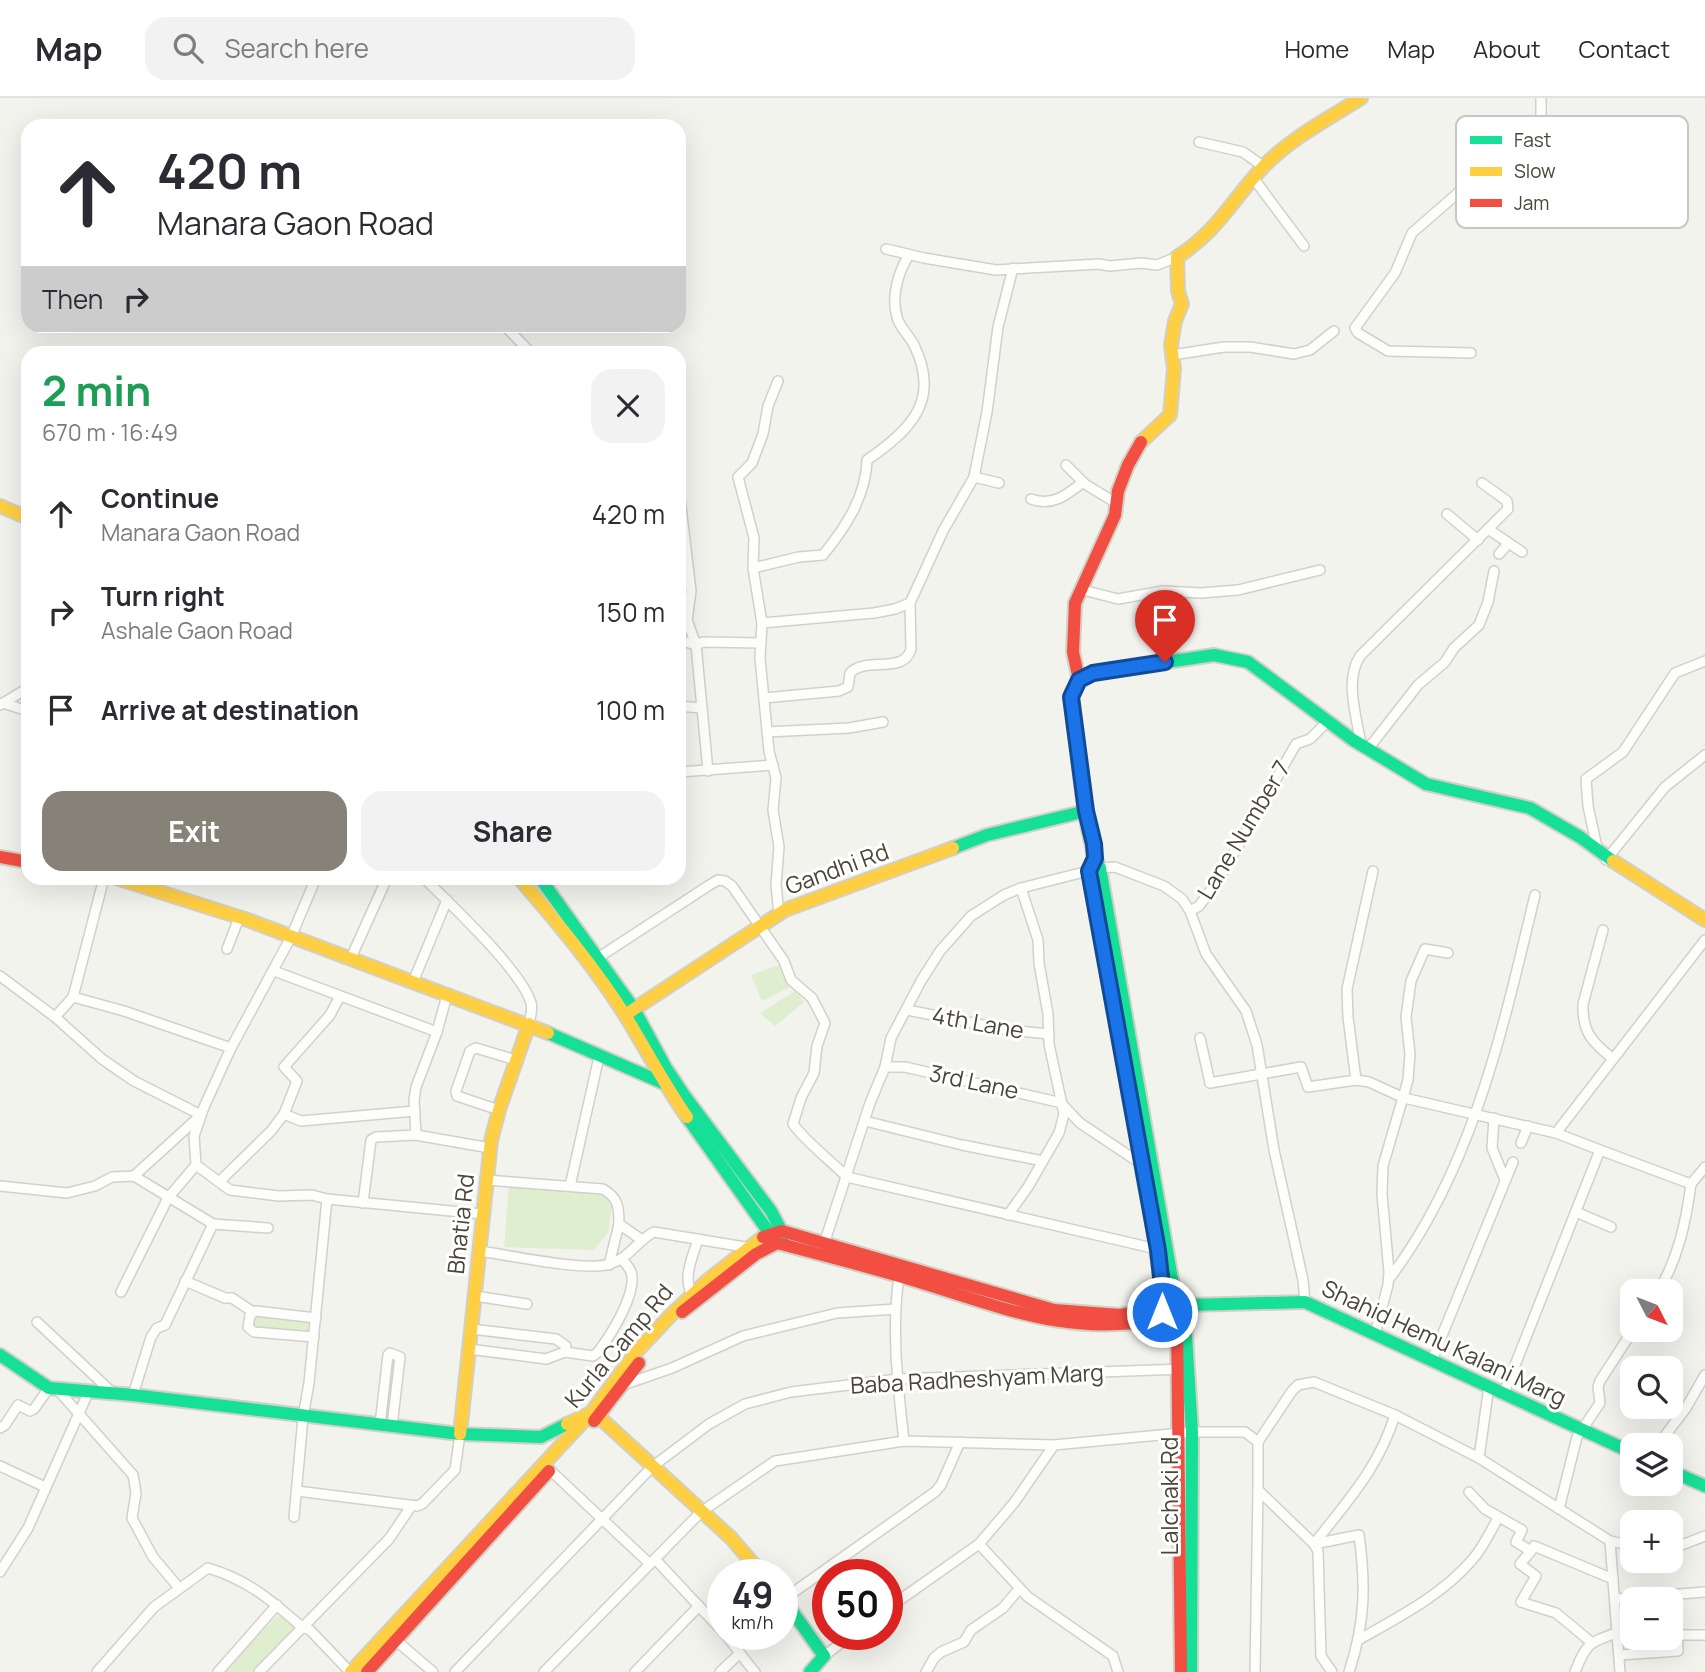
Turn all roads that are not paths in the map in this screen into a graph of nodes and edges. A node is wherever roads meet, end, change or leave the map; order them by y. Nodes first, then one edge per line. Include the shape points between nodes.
1 (1361, 98) edge
2 (1541, 98) edge
3 (1541, 116) edge
4 (1199, 142) dead end
5 (1264, 167) junction
6 (1254, 179) junction
7 (1456, 195) edge
8 (1304, 246) dead end
9 (886, 249) dead end
10 (909, 255) junction
11 (1177, 257) junction
12 (1013, 268) junction
13 (1334, 331) dead end
14 (512, 333) edge
15 (524, 346) edge
16 (1471, 353) dead end
17 (1172, 355) junction
18 (778, 381) dead end
19 (1066, 465) dead end
20 (974, 477) junction
21 (1083, 482) junction
22 (999, 483) dead end
23 (1482, 483) dead end
24 (1031, 499) dead end
25 (1116, 503) junction
26 (0, 506) edge
27 (1447, 514) dead end
28 (21, 516) edge
29 (1488, 529) junction
30 (1478, 540) junction
31 (1508, 544) junction
32 (686, 549) edge
33 (1522, 552) dead end
34 (1499, 554) dead end
35 (753, 568) junction
36 (1320, 570) dead end
37 (1494, 571) dead end
38 (1083, 590) junction
39 (910, 603) junction
40 (762, 623) junction
41 (686, 642) edge
42 (761, 643) junction
43 (696, 645) junction
44 (1705, 661) edge
45 (1079, 680) junction
46 (21, 692) edge
47 (764, 698) junction
48 (2, 704) edge
49 (686, 707) edge
50 (701, 708) junction
51 (21, 709) edge
52 (883, 722) dead end
53 (1327, 722) junction
54 (767, 732) junction
55 (1365, 747) junction
56 (1705, 755) edge
57 (773, 765) junction
58 (708, 771) junction
59 (686, 772) edge
60 (1086, 811) junction
61 (0, 857) edge
62 (1602, 857) junction
63 (21, 861) edge
64 (1095, 866) junction
65 (1373, 871) dead end
66 (102, 885) edge
67 (138, 885) edge
68 (313, 885) edge
69 (384, 885) edge
70 (431, 885) edge
71 (525, 885) edge
72 (544, 885) edge
73 (1021, 888) junction
74 (1535, 895) dead end
75 (447, 900) junction
76 (1190, 911) junction
77 (779, 914) junction
78 (239, 918) junction
79 (1705, 920) edge
80 (761, 926) junction
81 (1705, 927) edge
82 (1603, 930) dead end
83 (291, 937) junction
84 (1705, 940) edge
85 (227, 949) dead end
86 (1448, 953) dead end
87 (350, 960) junction
88 (593, 961) junction
89 (274, 971) junction
90 (0, 976) edge
91 (413, 982) junction
92 (447, 995) junction
93 (340, 996) junction
94 (73, 997) junction
95 (907, 1010) junction
96 (630, 1012) junction
97 (55, 1017) junction
98 (528, 1024) junction
99 (437, 1032) junction
100 (1049, 1034) junction
101 (1200, 1038) dead end
102 (231, 1048) junction
103 (599, 1057) junction
104 (1613, 1059) junction
105 (516, 1060) junction
106 (886, 1067) junction
107 (1262, 1074) junction
108 (1356, 1080) junction
109 (668, 1081) junction
110 (1404, 1098) junction
111 (1062, 1103) junction
112 (499, 1110) junction
113 (415, 1111) junction
114 (284, 1114) junction
115 (1476, 1114) junction
116 (201, 1115) junction
117 (1494, 1118) junction
118 (865, 1121) junction
119 (1528, 1126) junction
120 (1556, 1133) junction
121 (416, 1135) junction
122 (1521, 1143) dead end
123 (490, 1148) junction
124 (1600, 1150) junction
125 (1043, 1161) junction
126 (1513, 1162) dead end
127 (196, 1166) junction
128 (1149, 1167) junction
129 (1705, 1167) edge
130 (134, 1176) junction
131 (846, 1177) junction
132 (486, 1180) junction
133 (1505, 1180) junction
134 (219, 1182) junction
135 (1691, 1184) junction
136 (0, 1186) edge
137 (570, 1186) junction
138 (168, 1198) junction
139 (327, 1199) junction
140 (363, 1203) junction
141 (1576, 1212) junction
142 (482, 1214) junction
143 (1009, 1215) junction
144 (213, 1224) junction
145 (619, 1224) junction
146 (1611, 1227) dead end
147 (268, 1228) dead end
148 (698, 1238) junction
149 (779, 1238) junction
150 (642, 1240) junction
151 (823, 1249) junction
152 (753, 1250) junction
153 (480, 1251) junction
154 (1164, 1251) junction
155 (622, 1259) junction
156 (609, 1265) junction
157 (899, 1276) junction
158 (1389, 1279) junction
159 (1664, 1279) edge
160 (185, 1281) junction
161 (121, 1293) dead end
162 (691, 1293) junction
163 (475, 1296) junction
164 (1305, 1302) junction
165 (527, 1304) dead end
166 (896, 1309) junction
167 (1172, 1311) junction
168 (253, 1312) junction
169 (316, 1318) junction
170 (37, 1322) dead end
171 (471, 1329) junction
172 (1375, 1334) junction
173 (314, 1337) junction
174 (1625, 1342) edge
175 (469, 1349) junction
176 (565, 1352) junction
177 (0, 1355) edge
178 (1432, 1360) junction
179 (1183, 1369) junction
180 (1705, 1374) edge
181 (898, 1379) junction
182 (622, 1385) junction
183 (1489, 1387) junction
184 (53, 1388) junction
185 (88, 1392) junction
186 (1504, 1393) junction
187 (115, 1395) junction
188 (133, 1395) junction
189 (383, 1401) junction
190 (395, 1402) junction
191 (78, 1415) junction
192 (595, 1415) junction
193 (1395, 1415) junction
194 (303, 1417) junction
195 (386, 1426) junction
196 (0, 1428) edge
197 (1581, 1429) junction
198 (1185, 1433) junction
199 (1667, 1433) edge
200 (460, 1434) junction
201 (541, 1437) junction
202 (904, 1441) junction
203 (960, 1442) junction
204 (1258, 1442) junction
205 (1054, 1445) junction
206 (1620, 1447) edge
207 (1479, 1458) junction
208 (0, 1466) edge
209 (652, 1466) junction
210 (547, 1467) junction
211 (1683, 1476) edge
212 (1705, 1486) edge
213 (46, 1487) junction
214 (1258, 1490) junction
215 (297, 1491) junction
216 (1469, 1492) dead end
217 (412, 1505) junction
218 (1559, 1509) junction
219 (701, 1512) junction
220 (295, 1517) dead end
221 (1498, 1518) junction
222 (602, 1519) junction
223 (1705, 1536) edge
224 (1610, 1541) junction
225 (1620, 1543) edge
226 (979, 1544) junction
227 (1314, 1544) junction
228 (1683, 1544) edge
229 (1531, 1551) junction
230 (750, 1559) edge
231 (653, 1562) junction
232 (0, 1572) edge
233 (1613, 1579) junction
234 (179, 1588) junction
235 (798, 1588) edge
236 (1019, 1589) junction
237 (1705, 1592) edge
238 (903, 1598) edge
239 (1615, 1599) junction
240 (277, 1605) junction
241 (699, 1605) junction
242 (707, 1614) edge
243 (798, 1619) edge
244 (302, 1627) junction
245 (1617, 1633) junction
246 (1705, 1635) edge
247 (392, 1637) junction
248 (1360, 1639) junction
249 (1591, 1642) junction
250 (737, 1650) edge
251 (832, 1650) edge
252 (739, 1654) junction
253 (1619, 1655) junction
254 (824, 1656) junction
255 (1321, 1656) junction
256 (1186, 1668) edge
257 (97, 1672) edge
258 (218, 1672) edge
259 (259, 1672) edge
260 (350, 1672) edge
261 (367, 1672) edge
262 (433, 1672) edge
263 (455, 1672) edge
264 (544, 1672) edge
265 (635, 1672) edge
266 (720, 1672) edge
267 (755, 1672) edge
268 (810, 1672) edge
269 (926, 1672) edge
270 (1118, 1672) edge
271 (1255, 1672) edge
272 (1319, 1672) edge
273 (1332, 1672) edge
274 (1349, 1672) edge
275 (1575, 1672) edge
276 (1620, 1672) edge

1 - 5 street via 1302,134
2 - 3 street
4 - 5 street via 1242,152
5 - 6 street
6 - 8 street
6 - 11 street via 1215,229
7 - 16 street via 1412,233 1395,273 1355,328 1388,351
9 - 10 street
10 - 12 street via 996,270
10 - 35 street via 894,299 897,319 923,370 919,410 908,428 867,460 861,496 823,555
11 - 12 street via 1157,265
11 - 17 street, Lalchaki Rd via 1182,304 1175,321
12 - 20 street via 998,327
13 - 17 street via 1310,350 1294,354 1224,346
14 - 15 street
17 - 25 street, Lalchaki Rd via 1170,415 1139,444
18 - 35 street via 752,463 738,477 754,538
19 - 21 street
20 - 22 street
20 - 39 street
21 - 24 street via 1050,502
21 - 25 street
23 - 29 street via 1509,505
25 - 38 street, Lalchaki Rd
26 - 28 street
27 - 30 street
29 - 30 street
29 - 31 street
30 - 55 street via 1353,667 1351,680
31 - 33 street
31 - 34 street
32 - 43 street via 691,591 687,620
35 - 40 street
36 - 38 street via 1238,590 1163,591 1118,599
37 - 55 street via 1479,625 1418,685
38 - 45 street, Lalchaki Rd via 1076,604 1073,652
39 - 40 street via 874,613
39 - 47 street via 911,649 899,663 860,665 850,673 848,687 839,691
40 - 42 street
41 - 43 street
42 - 43 street
42 - 47 street
43 - 50 street
44 - 62 street via 1675,673 1623,752 1586,779
45 - 53 street via 1093,673 1214,655 1248,662
45 - 60 street, Lalchaki Rd via 1071,697
46 - 48 street
47 - 54 street
48 - 51 street
49 - 50 street
50 - 58 street
52 - 54 street
53 - 55 street
53 - 76 street, Lane Number 7 via 1310,739 1296,744 1218,881
54 - 57 street
55 - 62 street via 1426,784 1530,808
56 - 62 street via 1665,786
57 - 58 street
57 - 77 street
58 - 59 street
60 - 64 street, Lalchaki Rd
60 - 77 street, Gandhi Rd via 987,835
61 - 63 street
62 - 79 street
62 - 81 street
64 - 73 street
64 - 76 street via 1115,867 1164,886
64 - 128 street, Lalchaki Rd
65 - 108 street via 1347,989
66 - 94 street
67 - 78 street
68 - 83 street
69 - 87 street
70 - 75 street
71 - 88 street
72 - 88 street
73 - 95 street via 971,916 940,951
73 - 100 street via 1038,940
74 - 115 street
75 - 91 street
75 - 98 street via 524,989 531,1003
76 - 107 street via 1206,954 1246,1011
77 - 80 street, Gandhi Rd
78 - 83 street
78 - 85 street
80 - 88 street via 732,886 718,880
80 - 96 street, Gandhi Rd
80 - 131 street via 791,979 812,998 825,1023 814,1073 793,1124
82 - 104 street via 1583,1014 1592,1043
83 - 87 street
83 - 89 street
84 - 104 street
86 - 110 street via 1425,949 1411,981 1406,1017 1410,1064
87 - 91 street
88 - 96 street
89 - 93 street
89 - 102 street
90 - 97 street
91 - 92 street
92 - 98 street
92 - 99 street
93 - 99 street
93 - 114 street via 330,1015 284,1067 297,1081
94 - 97 street
94 - 102 street
95 - 100 street, 4th Lane
95 - 106 street via 891,1038
96 - 109 street
97 - 116 street via 134,1081
98 - 103 street
98 - 105 street, Bhatia Rd
99 - 113 street via 416,1087
100 - 111 street
101 - 107 street via 1209,1082
102 - 116 street
103 - 109 street
103 - 137 street
104 - 120 street
105 - 112 street, Bhatia Rd
105 - 112 street via 477,1048 470,1051 456,1091 457,1096
106 - 111 street, 3rd Lane via 905,1067
106 - 118 street
107 - 108 street via 1301,1067 1306,1085 1311,1087
107 - 164 street
108 - 110 street
109 - 149 street
110 - 115 street
110 - 158 street via 1383,1176
111 - 125 street via 1059,1133
111 - 128 street via 1080,1124
112 - 123 street, Bhatia Rd
113 - 114 street via 310,1120
113 - 121 street
114 - 134 street
115 - 117 street
115 - 158 street via 1424,1228
116 - 127 street via 194,1136
116 - 130 street
117 - 119 street
117 - 133 street via 1492,1148
118 - 125 street
118 - 131 street
119 - 120 street
119 - 122 street
120 - 124 street
121 - 123 street
121 - 140 street via 371,1140
123 - 132 street, Bhatia Rd
124 - 135 street
124 - 141 street
125 - 143 street
126 - 133 street
127 - 134 street
127 - 138 street
128 - 154 street, Lalchaki Rd
129 - 135 street
130 - 136 street via 112,1177 67,1194
130 - 138 street
131 - 143 street
131 - 151 street
132 - 137 street
132 - 142 street, Bhatia Rd
133 - 178 street
134 - 139 street via 230,1190
135 - 159 street via 1683,1232
137 - 145 street via 603,1189 613,1195 620,1205
138 - 144 street
138 - 161 street
139 - 140 street
139 - 169 street
140 - 142 street
141 - 146 street
141 - 186 street
142 - 153 street, Bhatia Rd
143 - 154 street
144 - 147 street
144 - 160 street
145 - 150 street
145 - 156 street
148 - 150 street via 654,1232
148 - 152 street
148 - 162 street via 688,1274
149 - 151 street
149 - 152 street, Kurla Camp Rd
150 - 155 street
151 - 157 street
151 - 167 street via 1055,1310 1121,1315
152 - 162 street, Kurla Camp Rd
152 - 182 street, Kurla Camp Rd via 681,1313
153 - 156 street
153 - 163 street, Bhatia Rd
154 - 167 street, Lalchaki Rd
155 - 156 street
155 - 176 street via 632,1278 618,1323 593,1356
157 - 166 street
157 - 167 street via 1052,1320 1143,1325
158 - 172 street
160 - 168 street via 232,1298
160 - 188 street via 165,1325 151,1337
162 - 192 street, Kurla Camp Rd via 647,1340
163 - 165 street
163 - 171 street, Bhatia Rd
164 - 167 street, Shahid Hemu Kalani Marg via 1188,1305 1183,1298
164 - 172 street, Shahid Hemu Kalani Marg
166 - 181 street
166 - 182 street via 837,1313 743,1336
167 - 179 street, Lalchaki Rd
168 - 169 street
168 - 173 street via 251,1331
169 - 173 street
170 - 187 street
171 - 175 street, Bhatia Rd
171 - 176 street via 556,1339 566,1346
172 - 178 street, Shahid Hemu Kalani Marg
173 - 194 street
174 - 197 street via 1600,1381 1600,1403
175 - 176 street via 547,1359
175 - 200 street, Bhatia Rd
177 - 184 street
178 - 183 street, Shahid Hemu Kalani Marg
179 - 181 street, Baba Radheshyam Marg
179 - 198 street, Lalchaki Rd
180 - 199 street
181 - 202 street
181 - 209 street, Baba Radheshyam Marg via 791,1392 745,1404
182 - 192 street, Kurla Camp Rd
183 - 186 street, Shahid Hemu Kalani Marg
183 - 207 street
184 - 185 street
184 - 191 street
184 - 196 street via 30,1411 18,1405
185 - 187 street
185 - 191 street
186 - 197 street, Shahid Hemu Kalani Marg
187 - 188 street
188 - 194 street
189 - 190 street
189 - 190 street via 390,1353 400,1357
189 - 195 street
190 - 195 street
191 - 213 street
191 - 234 street via 133,1475 132,1518 153,1557
192 - 201 street
192 - 209 street
192 - 210 street, Kurla Camp Rd
193 - 204 street via 1309,1382 1292,1391
193 - 207 street
193 - 227 street via 1373,1468
194 - 195 street
194 - 215 street
195 - 200 street
197 - 206 street, Shahid Hemu Kalani Marg
197 - 218 street
198 - 204 street via 1245,1432
198 - 205 street
198 - 256 street, Lalchaki Rd
200 - 201 street
200 - 217 street via 454,1470 422,1504
201 - 210 street
202 - 203 street
202 - 219 street via 775,1461
203 - 205 street
203 - 235 street via 935,1492
204 - 214 street
205 - 226 street
207 - 218 street
208 - 213 street
209 - 219 street
209 - 222 street, Baba Radheshyam Marg
210 - 222 street
210 - 247 street, Kurla Camp Rd
211 - 212 street
213 - 232 street via 28,1528
214 - 227 street
214 - 271 street
215 - 217 street
215 - 220 street
216 - 221 street
217 - 244 street via 389,1539
218 - 224 street
219 - 230 street
219 - 231 street
221 - 229 street via 1522,1530 1516,1542
221 - 248 street via 1473,1559 1444,1587
222 - 231 street
222 - 263 street, Baba Radheshyam Marg
223 - 228 street
224 - 225 street
224 - 233 street
226 - 236 street
226 - 238 street
227 - 248 street via 1359,1535 1365,1576
227 - 255 street via 1318,1551
229 - 233 street via 1534,1546
229 - 249 street via 1520,1564 1536,1576 1521,1602 1556,1613
231 - 241 street
231 - 264 street
233 - 239 street
234 - 240 street via 208,1569 230,1575
234 - 257 street via 154,1607
236 - 269 street via 1003,1608 971,1630 964,1642 934,1658
236 - 270 street via 1103,1647 1116,1661
237 - 239 street
239 - 245 street
240 - 244 street
240 - 258 street
241 - 242 street
241 - 265 street
243 - 254 street
244 - 259 street
244 - 260 street
245 - 249 street
245 - 253 street
246 - 253 street via 1677,1635 1678,1651
247 - 260 street, Kurla Camp Rd
247 - 261 street, Kurla Camp Rd
247 - 262 street
248 - 274 street
249 - 275 street
250 - 252 street
251 - 254 street
252 - 266 street
252 - 267 street
253 - 276 street
254 - 268 street
255 - 272 street
255 - 273 street

